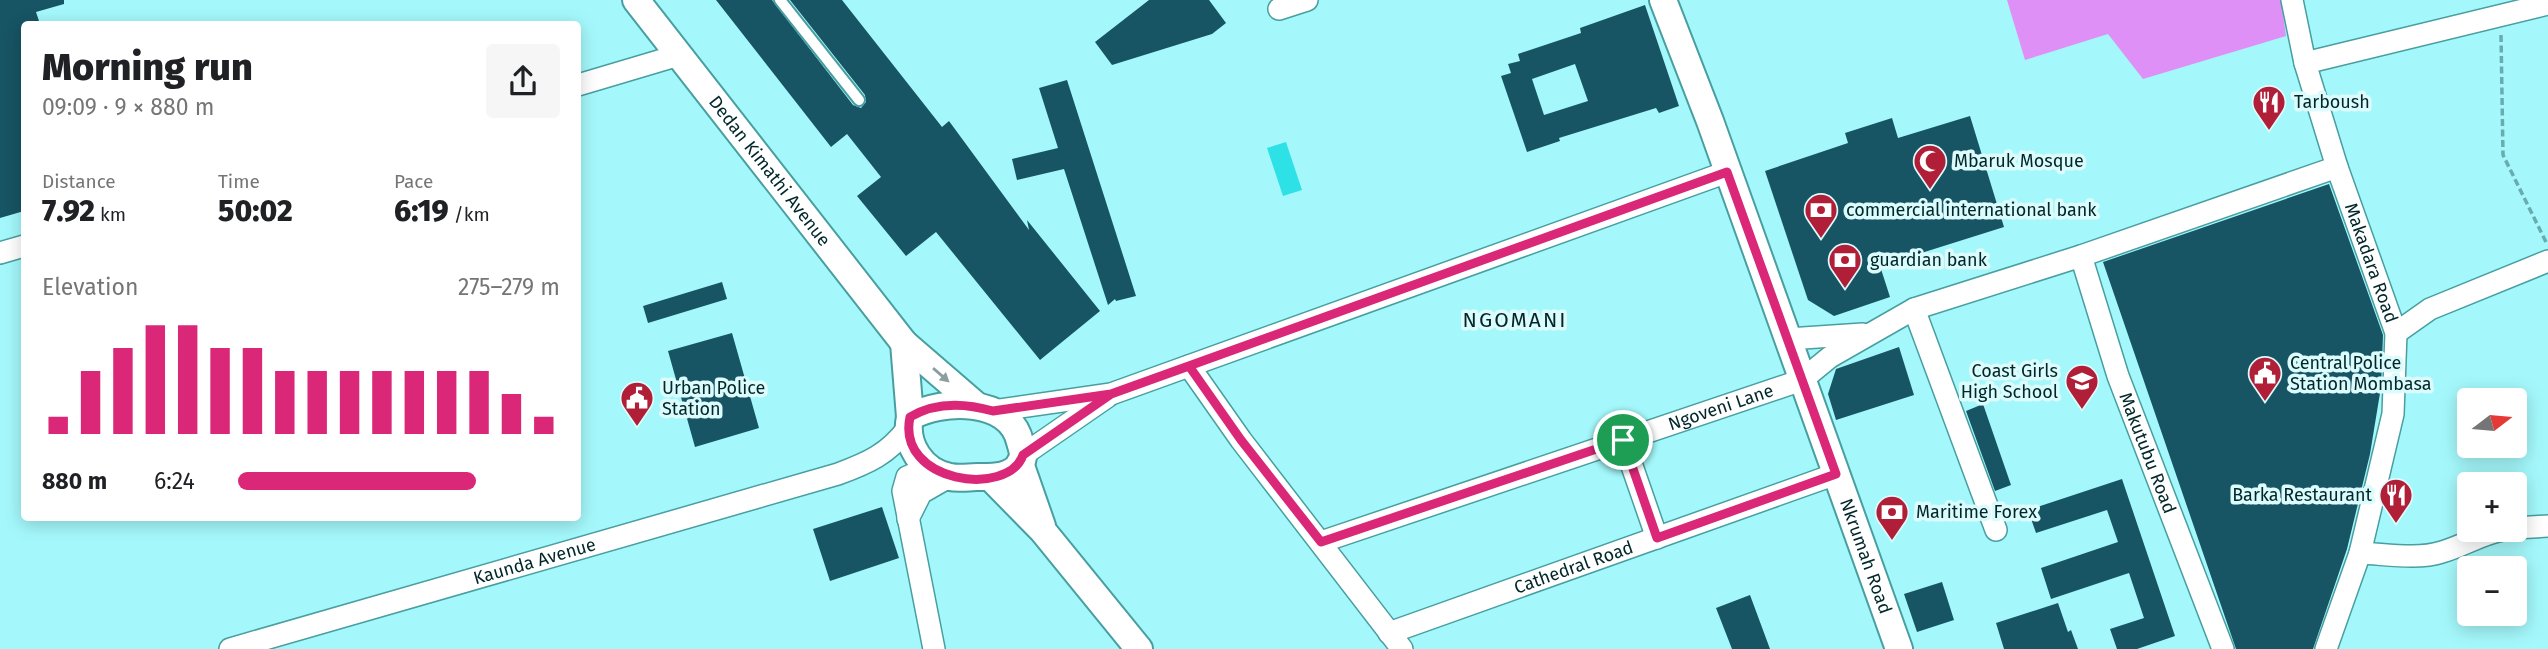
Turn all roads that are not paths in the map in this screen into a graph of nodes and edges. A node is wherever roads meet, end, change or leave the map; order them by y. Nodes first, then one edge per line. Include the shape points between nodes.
1 (636, 0) edge
2 (780, 0) edge
3 (1307, 0) edge
4 (1664, 0) edge
5 (1675, 0) edge
6 (2292, 0) edge
7 (2548, 4) edge
8 (1279, 9) dead end
9 (1676, 28) junction
10 (679, 55) junction
11 (2305, 63) junction
12 (581, 84) edge
13 (859, 100) dead end
14 (2337, 167) junction
15 (1727, 172) junction
16 (21, 247) edge
17 (0, 253) edge
18 (2081, 256) junction
19 (2548, 261) edge
20 (1914, 309) junction
21 (2396, 333) junction
22 (1866, 334) junction
23 (1788, 339) junction
24 (904, 343) junction
25 (1189, 366) junction
26 (1802, 380) junction
27 (1111, 394) junction
28 (985, 408) junction
29 (909, 423) junction
30 (1623, 440) junction
31 (1022, 459) junction
32 (935, 469) junction
33 (838, 474) junction
34 (1836, 474) junction
35 (991, 478) junction
36 (2548, 526) edge
37 (2527, 527) edge
38 (1996, 530) dead end
39 (1044, 531) junction
40 (1657, 538) junction
41 (1321, 542) junction
42 (2466, 542) edge
43 (2360, 553) junction
44 (1396, 641) edge
45 (230, 649) edge
46 (934, 649) edge
47 (1139, 649) edge
48 (1899, 649) edge
49 (2223, 649) edge
50 (2326, 649) edge

1 - 10 street, Dedan Kimathi Avenue
2 - 13 lane
3 - 8 street
4 - 9 street, Nkrumah Road
5 - 9 street, Nkrumah Road
6 - 11 street, Makadara Road
7 - 11 street
9 - 15 street, Nkrumah Road
10 - 12 street
10 - 24 street, Dedan Kimathi Avenue
11 - 14 street, Makadara Road
14 - 18 street
14 - 21 street, Makadara Road
15 - 23 street, Nkrumah Road
15 - 25 street
16 - 17 street
18 - 20 street
18 - 49 street, Makutubu Road via 2118,376
19 - 21 street via 2430,309
20 - 22 street
20 - 38 street
21 - 43 street, Makadara Road via 2393,414
22 - 23 street
22 - 26 street
23 - 26 street, Nkrumah Road
24 -> 28 street, Dedan Kimathi Avenue
24 - 29 street
25 - 27 street
25 - 41 street
26 - 30 street, Ngoveni Lane
26 - 34 street, Nkrumah Road
27 - 28 street
27 - 31 street
28 - 29 street via 936,405
28 - 31 street via 1019,435
29 - 32 street via 911,446
29 - 33 street via 893,449
30 - 40 street
30 - 41 street, Ngoveni Lane
31 - 35 street via 1009,474
31 - 39 street
32 - 33 street
32 - 35 street
32 - 46 street via 908,519
33 - 45 street, Kaunda Avenue
34 - 40 street, Cathedral Road
34 - 48 street, Nkrumah Road
35 - 39 street
36 - 37 street
39 - 47 street
40 - 44 street, Cathedral Road
41 - 44 street
42 - 43 street via 2417,556
43 - 50 street, Makadara Road

